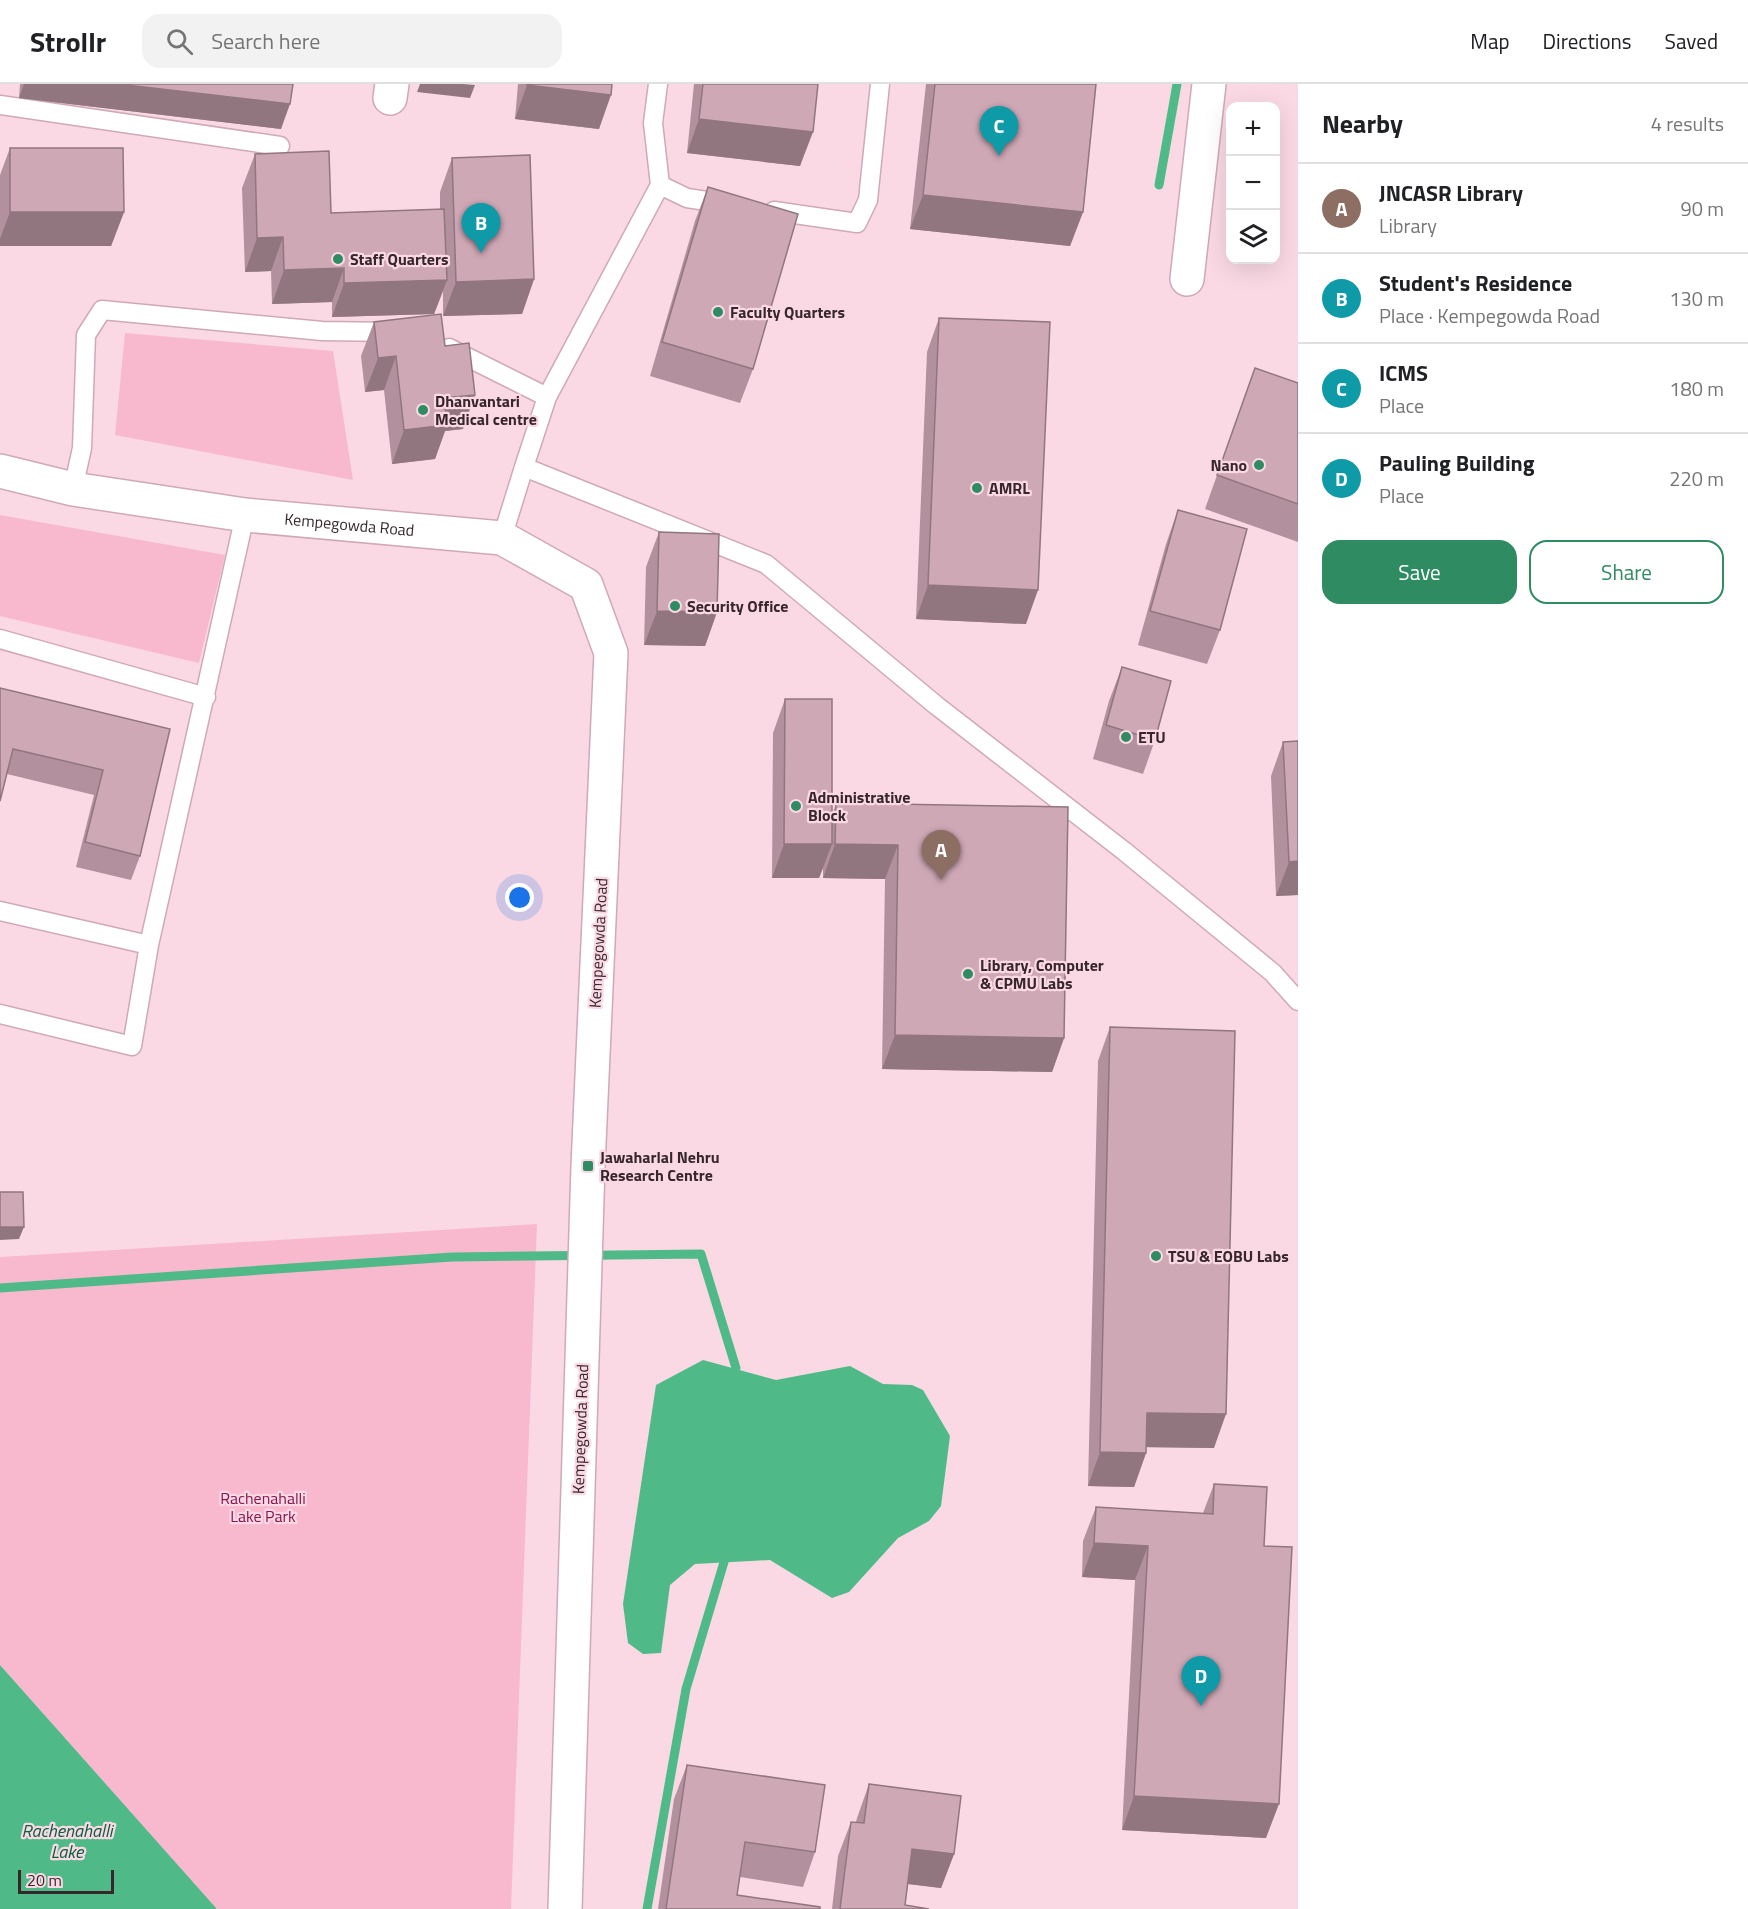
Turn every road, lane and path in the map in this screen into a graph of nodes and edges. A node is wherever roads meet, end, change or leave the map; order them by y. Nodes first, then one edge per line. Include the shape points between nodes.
1 (658, 84) edge
2 (880, 84) edge
3 (1209, 84) edge
4 (0, 105) edge
5 (280, 146) dead end
6 (660, 184) junction
7 (1187, 279) dead end
8 (406, 332) edge
9 (438, 342) edge
10 (547, 397) junction
11 (525, 467) junction
12 (0, 471) edge
13 (73, 489) junction
14 (245, 515) junction
15 (502, 538) junction
16 (0, 639) edge
17 (206, 697) junction
18 (0, 911) edge
19 (149, 945) junction
20 (1298, 1002) edge
21 (0, 1014) edge
22 (565, 1909) edge

1 - 6 lane via 653,123
2 - 6 lane via 868,200 857,223 687,198
3 - 7 street
4 - 5 lane
6 - 10 lane
8 - 13 lane via 322,331 102,310 86,335 82,448
9 - 10 lane
10 - 11 lane
11 - 15 lane
11 - 20 lane via 766,564 937,706 1273,973
12 - 13 street, Kempegowda Road
13 - 14 street, Kempegowda Road
14 - 15 street, Kempegowda Road
14 - 17 lane
15 - 22 street, Kempegowda Road via 586,585 611,653 586,1233
16 - 17 lane
17 - 19 lane
18 - 19 lane
19 - 21 lane via 132,1046

